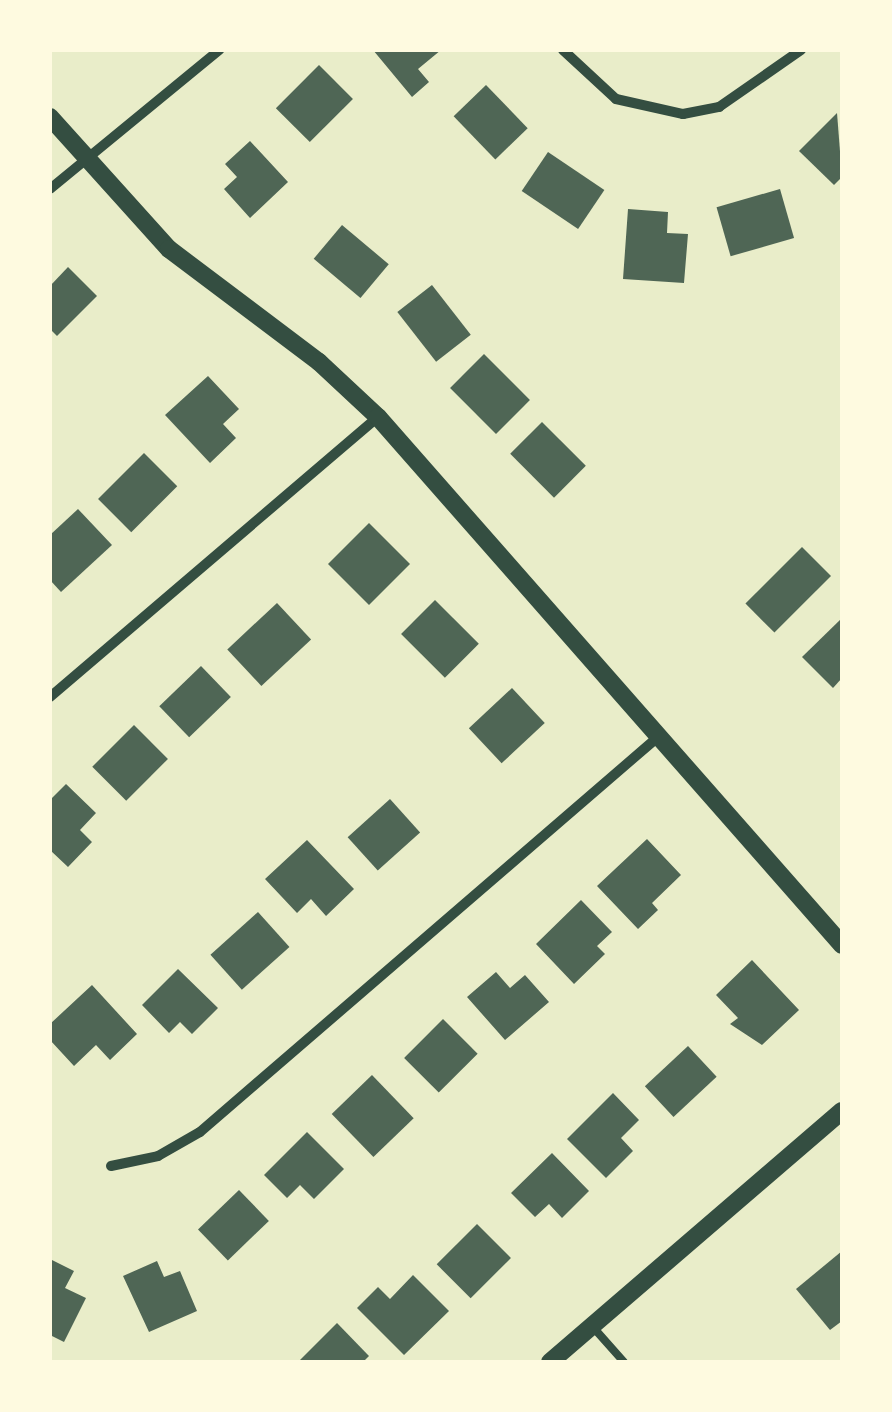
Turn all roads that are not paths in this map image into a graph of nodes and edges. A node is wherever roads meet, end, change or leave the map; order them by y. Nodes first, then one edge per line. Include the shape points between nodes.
1 (219, 50) edge
2 (563, 50) edge
3 (800, 50) edge
4 (50, 118) edge
5 (86, 158) junction
6 (50, 189) edge
7 (378, 417) junction
8 (50, 697) edge
9 (658, 737) junction
10 (842, 945) edge
11 (842, 1111) edge
12 (110, 1166) dead end
13 (592, 1326) junction
14 (550, 1362) edge
15 (624, 1362) edge

1 - 5 street
2 - 3 street via 616,99 682,114 719,108
4 - 5 street
5 - 6 street
5 - 7 street via 168,249 319,362
7 - 8 street
7 - 9 street
9 - 10 street
9 - 12 street via 200,1132 158,1156
11 - 13 street
13 - 14 street
13 - 15 lane

